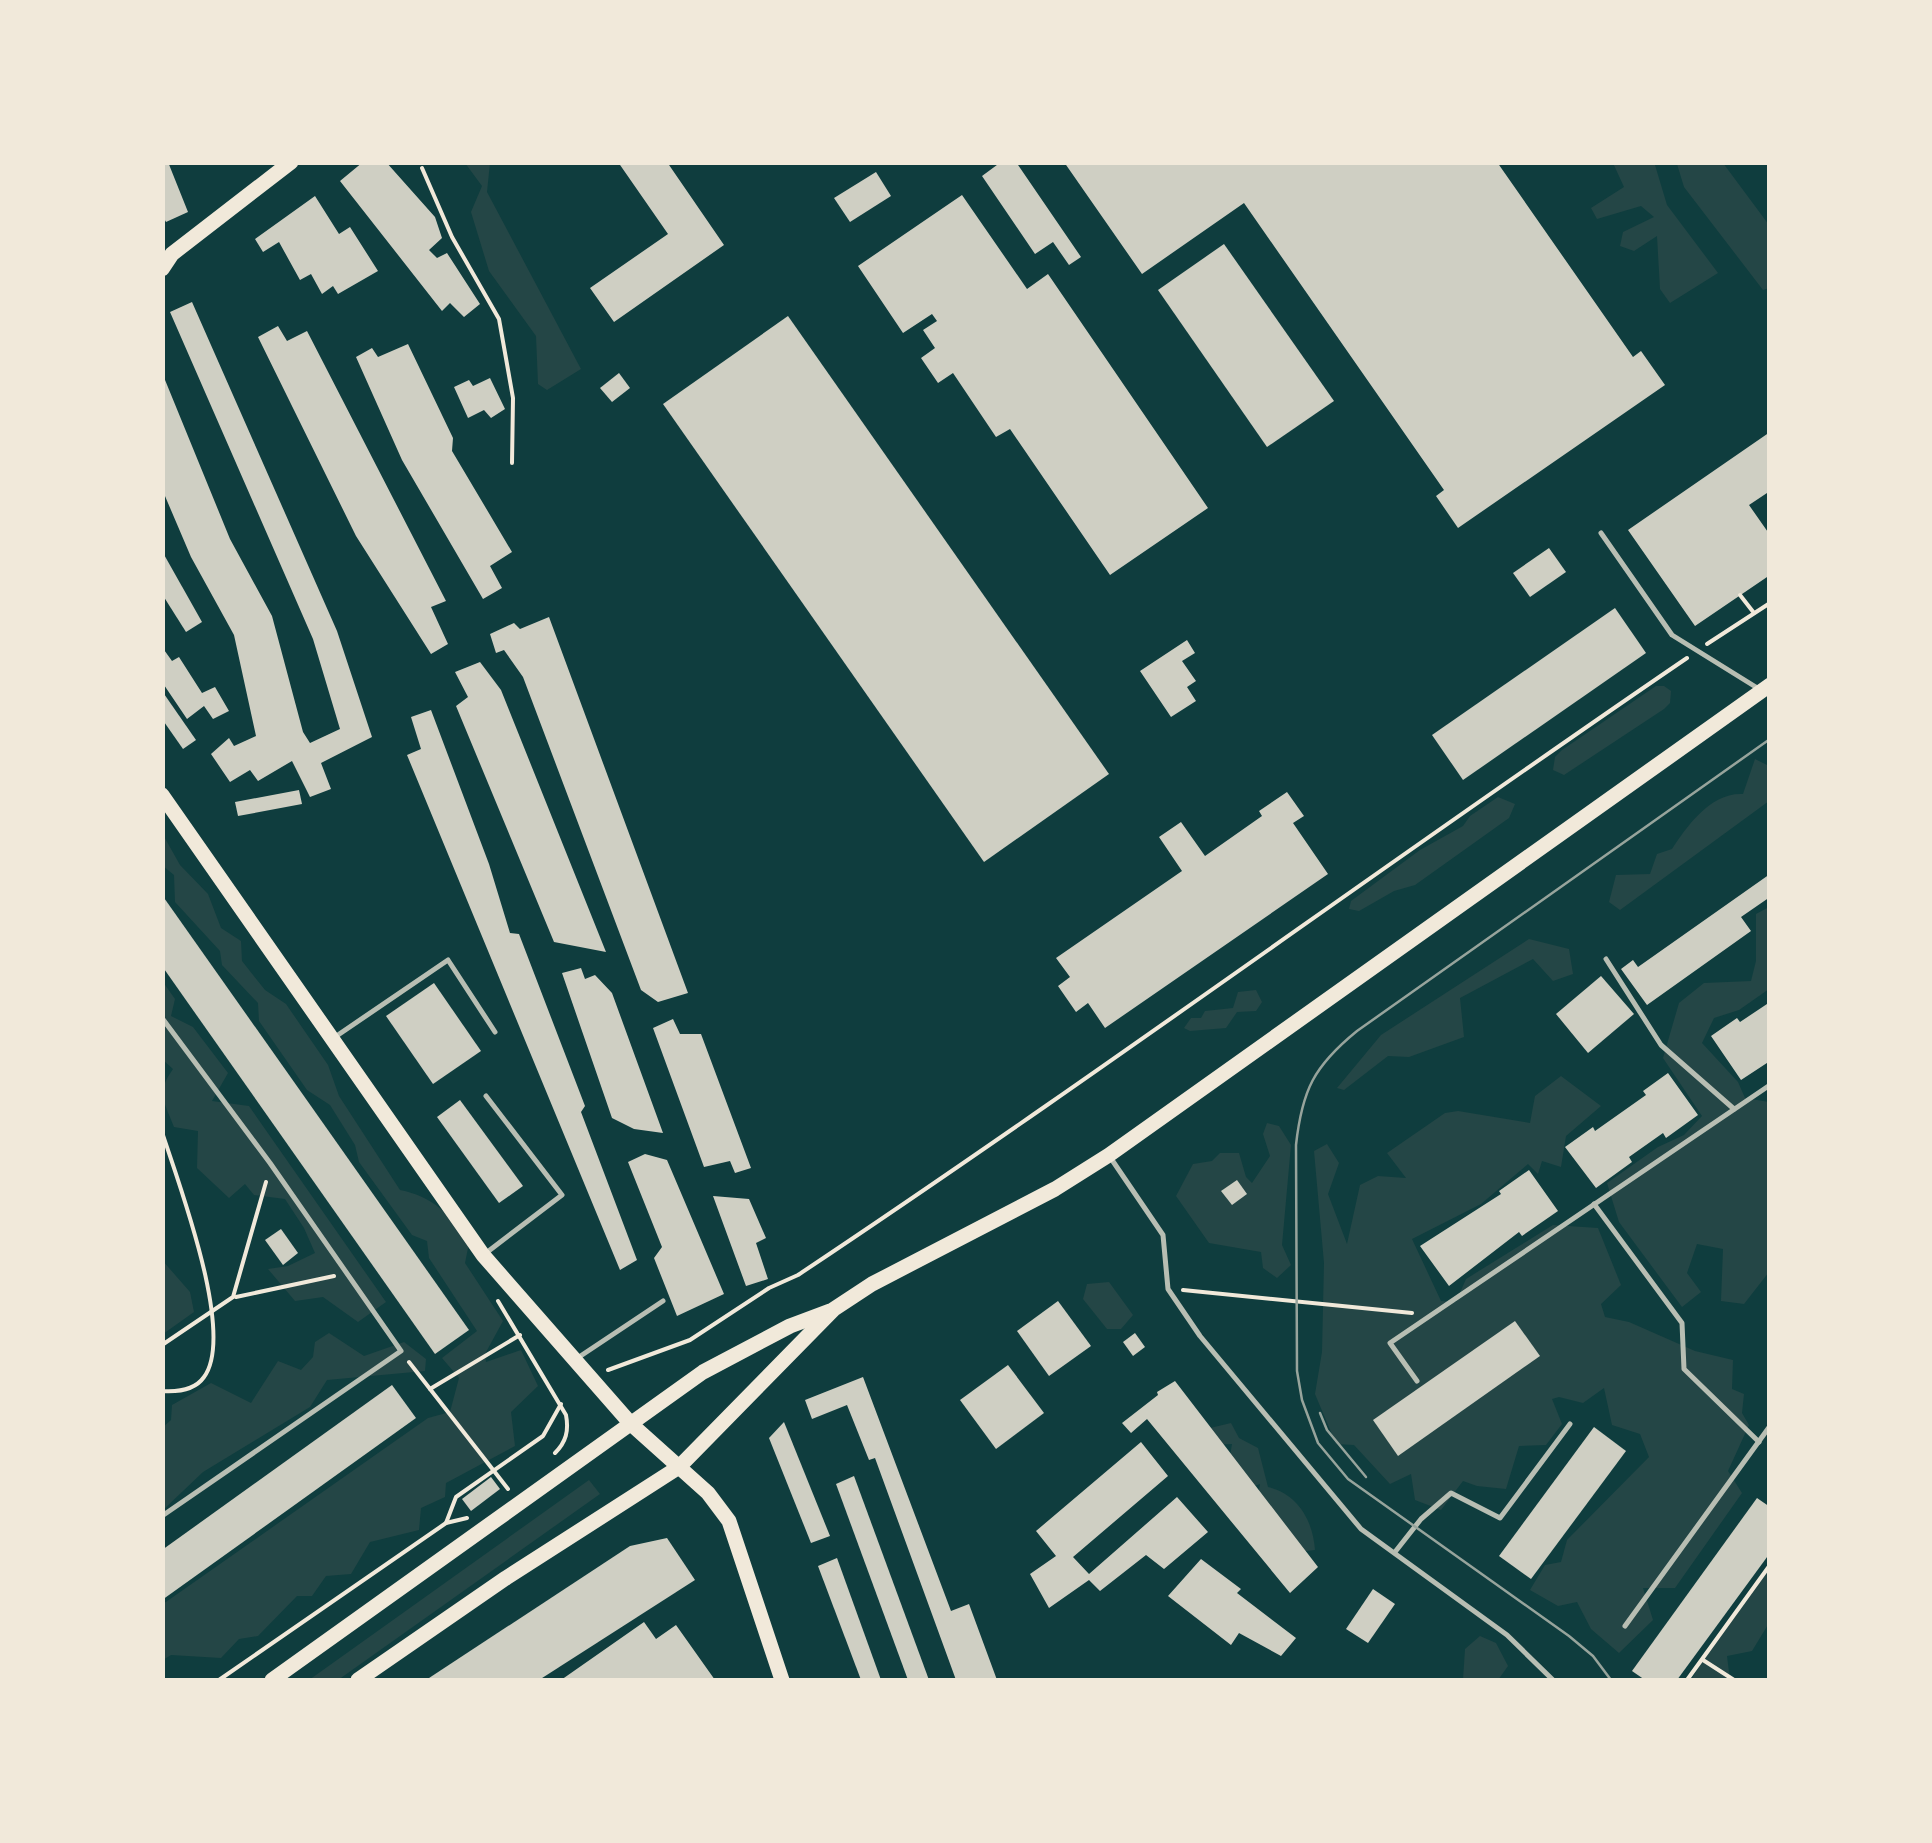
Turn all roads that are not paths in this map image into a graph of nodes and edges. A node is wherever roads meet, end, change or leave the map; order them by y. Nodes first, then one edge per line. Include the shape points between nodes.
1 (292, 162) edge
2 (162, 269) edge
3 (1602, 533) dead end
4 (1765, 688) edge
5 (162, 795) edge
6 (1606, 959) dead end
7 (162, 1018) edge
8 (496, 1032) dead end
9 (332, 1038) junction
10 (1770, 1084) edge
11 (486, 1096) dead end
12 (1734, 1108) junction
13 (1109, 1155) junction
14 (1594, 1204) junction
15 (484, 1255) junction
16 (663, 1301) dead end
17 (834, 1309) junction
18 (574, 1361) junction
19 (1417, 1381) dead end
20 (630, 1424) junction
21 (1570, 1424) dead end
22 (1770, 1426) edge
23 (1758, 1442) junction
24 (679, 1467) junction
25 (162, 1516) edge
26 (1395, 1552) junction
27 (1625, 1626) dead end
28 (272, 1680) edge
29 (358, 1680) edge
30 (782, 1680) edge
31 (1553, 1680) edge

1 - 2 main road via 172,254
3 - 4 lane via 1672,635
4 - 13 main road
5 - 9 main road
6 - 12 lane via 1661,1045
7 - 25 lane via 401,1351
8 - 9 lane via 448,960
9 - 15 main road
10 - 12 lane
11 - 15 lane via 562,1196
12 - 14 lane
13 - 17 main road
13 - 26 lane via 1163,1235 1168,1289 1200,1336 1361,1530
14 - 19 lane via 1390,1343
14 - 23 lane via 1682,1324 1684,1369
15 - 18 main road
16 - 18 lane
17 - 20 main road via 703,1372
17 - 24 main road
18 - 20 main road
20 - 24 main road
20 - 28 main road
21 - 26 lane via 1500,1518 1451,1493
22 - 23 lane
23 - 27 lane
24 - 29 main road
24 - 30 main road via 729,1521
26 - 31 lane via 1507,1634

